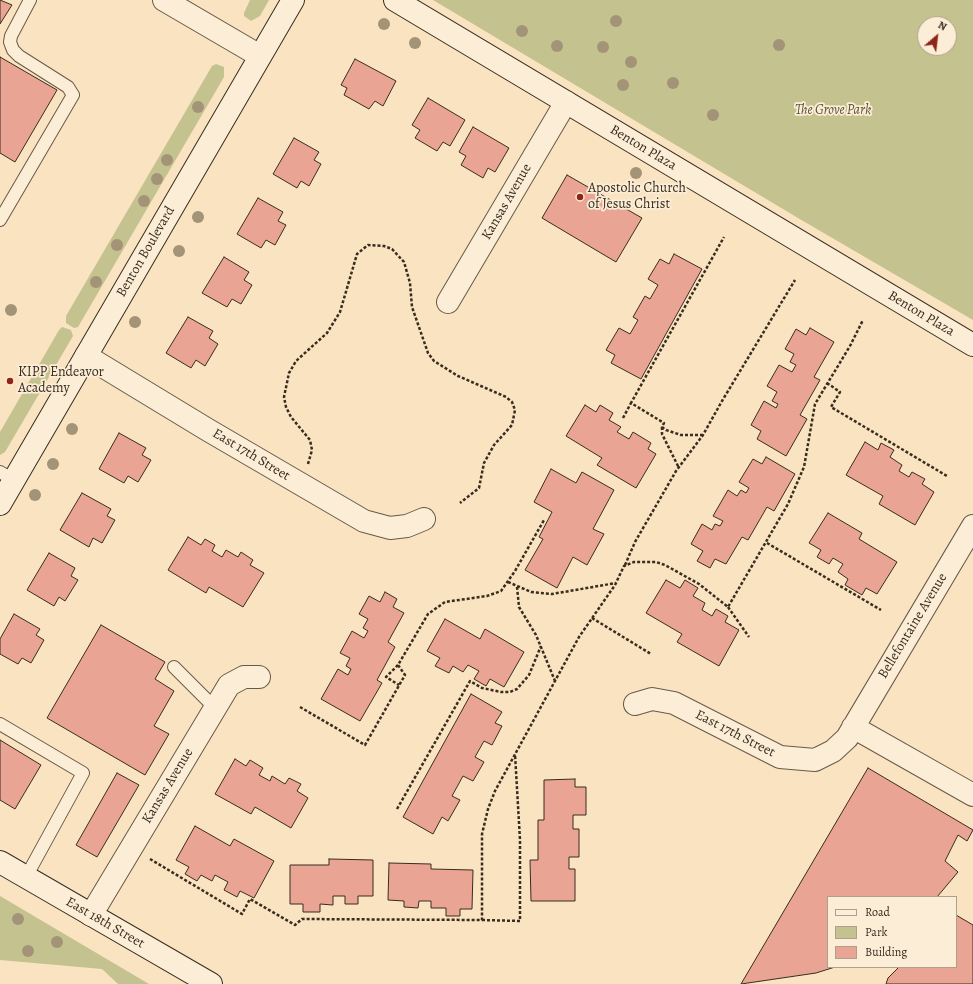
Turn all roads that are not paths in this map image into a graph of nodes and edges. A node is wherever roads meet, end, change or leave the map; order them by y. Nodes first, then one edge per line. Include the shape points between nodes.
1 (30, 0) edge
2 (292, 0) edge
3 (395, 0) edge
4 (173, 3) edge
5 (260, 56) junction
6 (566, 102) junction
7 (0, 220) edge
8 (448, 302) dead end
9 (973, 345) edge
10 (86, 356) junction
11 (7, 476) edge
12 (0, 504) edge
13 (424, 519) dead end
14 (973, 526) edge
15 (174, 667) dead end
16 (259, 678) dead end
17 (635, 704) dead end
18 (215, 708) junction
19 (0, 724) edge
20 (853, 727) junction
21 (973, 795) edge
22 (0, 862) edge
23 (26, 877) junction
24 (91, 915) junction
25 (210, 984) edge

1 - 7 lane via 11,36 13,50 68,87 72,95
2 - 5 street, Benton Boulevard
3 - 6 street, Benton Plaza
4 - 5 street
5 - 10 street, Benton Boulevard
6 - 8 street, Kansas Avenue
6 - 9 street, Benton Plaza
10 - 11 street, Benton Boulevard
10 - 13 street, East 17th Street via 364,521 390,528 407,526
11 - 12 street, Benton Boulevard
14 - 20 street, Bellefontaine Avenue
15 - 18 lane
16 - 18 street, Kansas Avenue via 244,677 228,685
17 - 20 street, East 17th Street via 652,699 674,702 780,757 815,760 833,751 847,738
18 - 24 street, Kansas Avenue
19 - 23 lane via 83,773
20 - 21 street
22 - 23 street, East 18th Street
23 - 24 street, East 18th Street
24 - 25 street, East 18th Street

